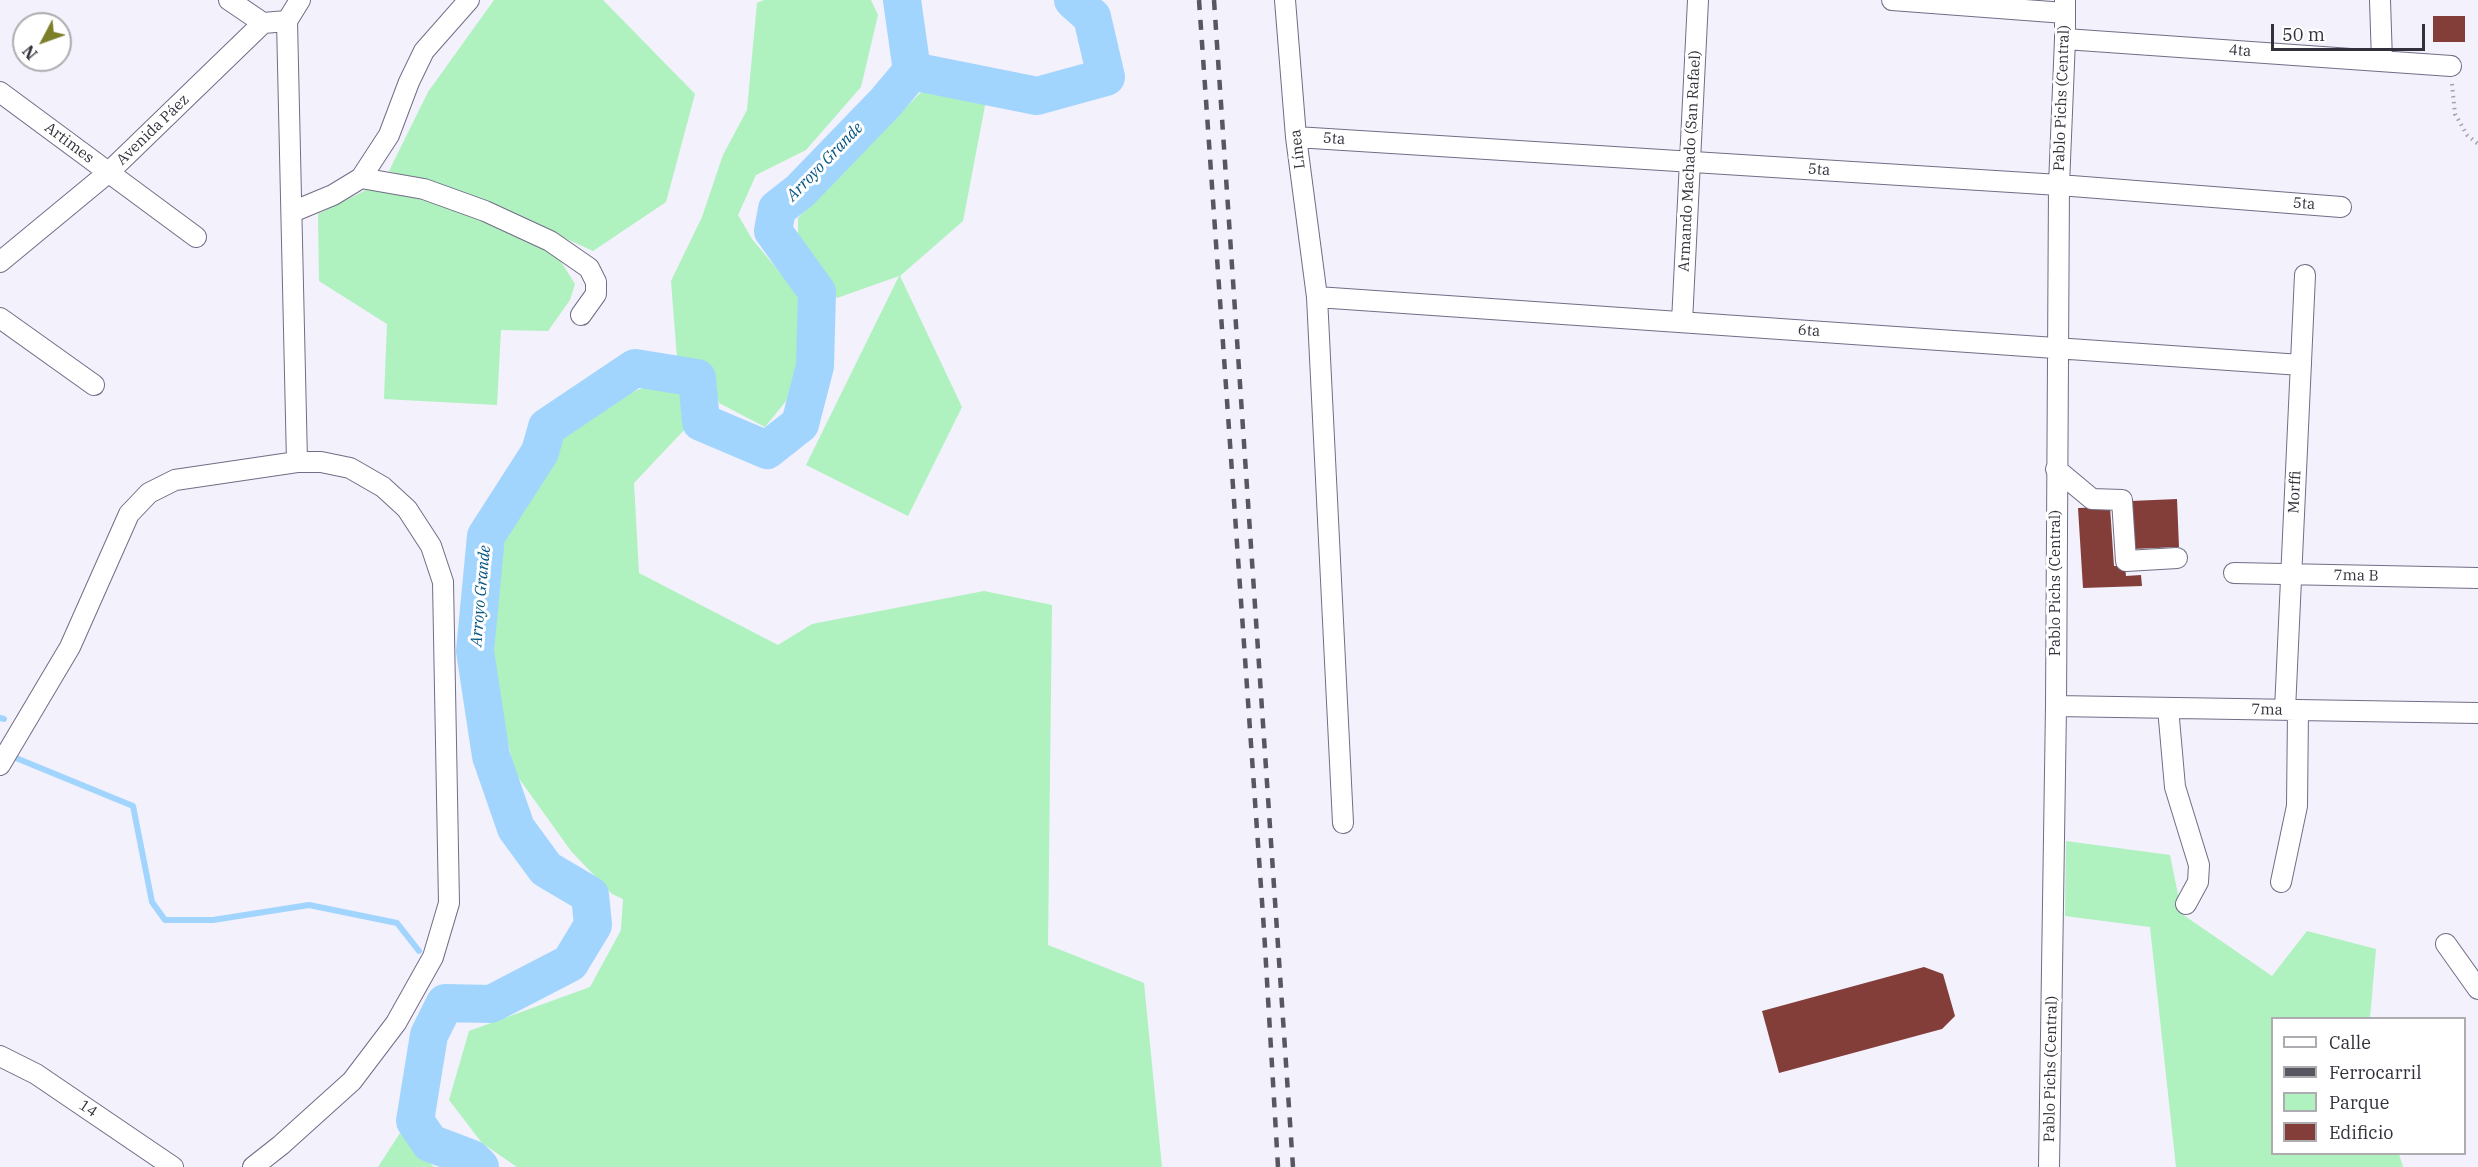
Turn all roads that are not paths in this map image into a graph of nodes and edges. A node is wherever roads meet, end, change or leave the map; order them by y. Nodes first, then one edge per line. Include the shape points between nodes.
1 (229, 0) edge
2 (300, 0) edge
3 (469, 0) edge
4 (1285, 0) edge
5 (1698, 0) edge
6 (1892, 0) edge
7 (2380, 0) edge
8 (2065, 7) edge
9 (287, 21) junction
10 (263, 23) junction
11 (2065, 39) junction
12 (2382, 61) junction
13 (2451, 66) road end
14 (0, 92) edge
15 (1296, 137) junction
16 (1691, 162) junction
17 (109, 172) junction
18 (361, 178) junction
19 (2059, 185) junction
20 (2342, 207) dead end
21 (292, 212) junction
22 (196, 237) dead end
23 (0, 262) edge
24 (2305, 275) dead end
25 (1317, 297) junction
26 (582, 315) dead end
27 (0, 318) edge
28 (1682, 322) junction
29 (2060, 348) junction
30 (2301, 365) junction
31 (94, 385) dead end
32 (297, 462) junction
33 (2056, 469) junction
34 (2177, 558) dead end
35 (2234, 573) dead end
36 (2291, 574) junction
37 (2478, 578) edge
38 (2056, 706) junction
39 (2168, 708) junction
40 (2292, 710) junction
41 (2478, 713) edge
42 (0, 765) edge
43 (1343, 823) dead end
44 (2281, 882) dead end
45 (2186, 904) dead end
46 (2446, 944) dead end
47 (2478, 989) edge
48 (0, 1056) edge
49 (173, 1167) edge
50 (253, 1167) edge
51 (2049, 1167) edge

1 - 10 street
2 - 9 street
3 - 18 street via 424,51 389,135
4 - 15 street, Línea
5 - 16 street, Armando Machado (San Rafael)
6 - 8 street
7 - 12 street
8 - 11 street, Pablo Pichs (Central)
9 - 10 street
9 - 21 street
10 - 17 street, Avenida Páez
11 - 12 street, 4ta
11 - 19 street, Pablo Pichs (Central)
12 - 13 street, 4ta
14 - 17 street, Artimes
15 - 16 street, 5ta
15 - 25 street, Línea
16 - 19 street, 5ta
16 - 28 street, Armando Machado (San Rafael)
17 - 22 street, Artimes
17 - 23 street, Avenida Páez
18 - 21 street
18 - 26 street via 424,189 485,211 550,242 589,268 596,282 596,294
19 - 20 street, 5ta
19 - 29 street, Pablo Pichs (Central)
21 - 32 street
24 - 30 street, Morffi
25 - 28 street, 6ta
25 - 43 street, Línea
27 - 31 street
28 - 29 street, 6ta
29 - 30 street, 6ta
29 - 33 street, Pablo Pichs (Central)
30 - 36 street, Morffi
32 - 42 street via 175,480 149,493 129,514 70,647
32 - 50 street via 350,468 383,488 407,509 432,546 443,582 449,903 433,957 396,1023 352,1081
33 - 34 street via 2092,499 2121,500 2126,561
33 - 38 street, Pablo Pichs (Central)
35 - 36 street, 7ma B
36 - 37 street, 7ma B
36 - 40 street, Morffi
38 - 39 street, 7ma
38 - 51 street, Pablo Pichs (Central)
39 - 40 street, 7ma
39 - 45 street via 2175,787 2199,865 2198,882
40 - 41 street, 7ma
40 - 44 street, Morffi via 2297,806
46 - 47 street
48 - 49 street, 14 via 36,1074

